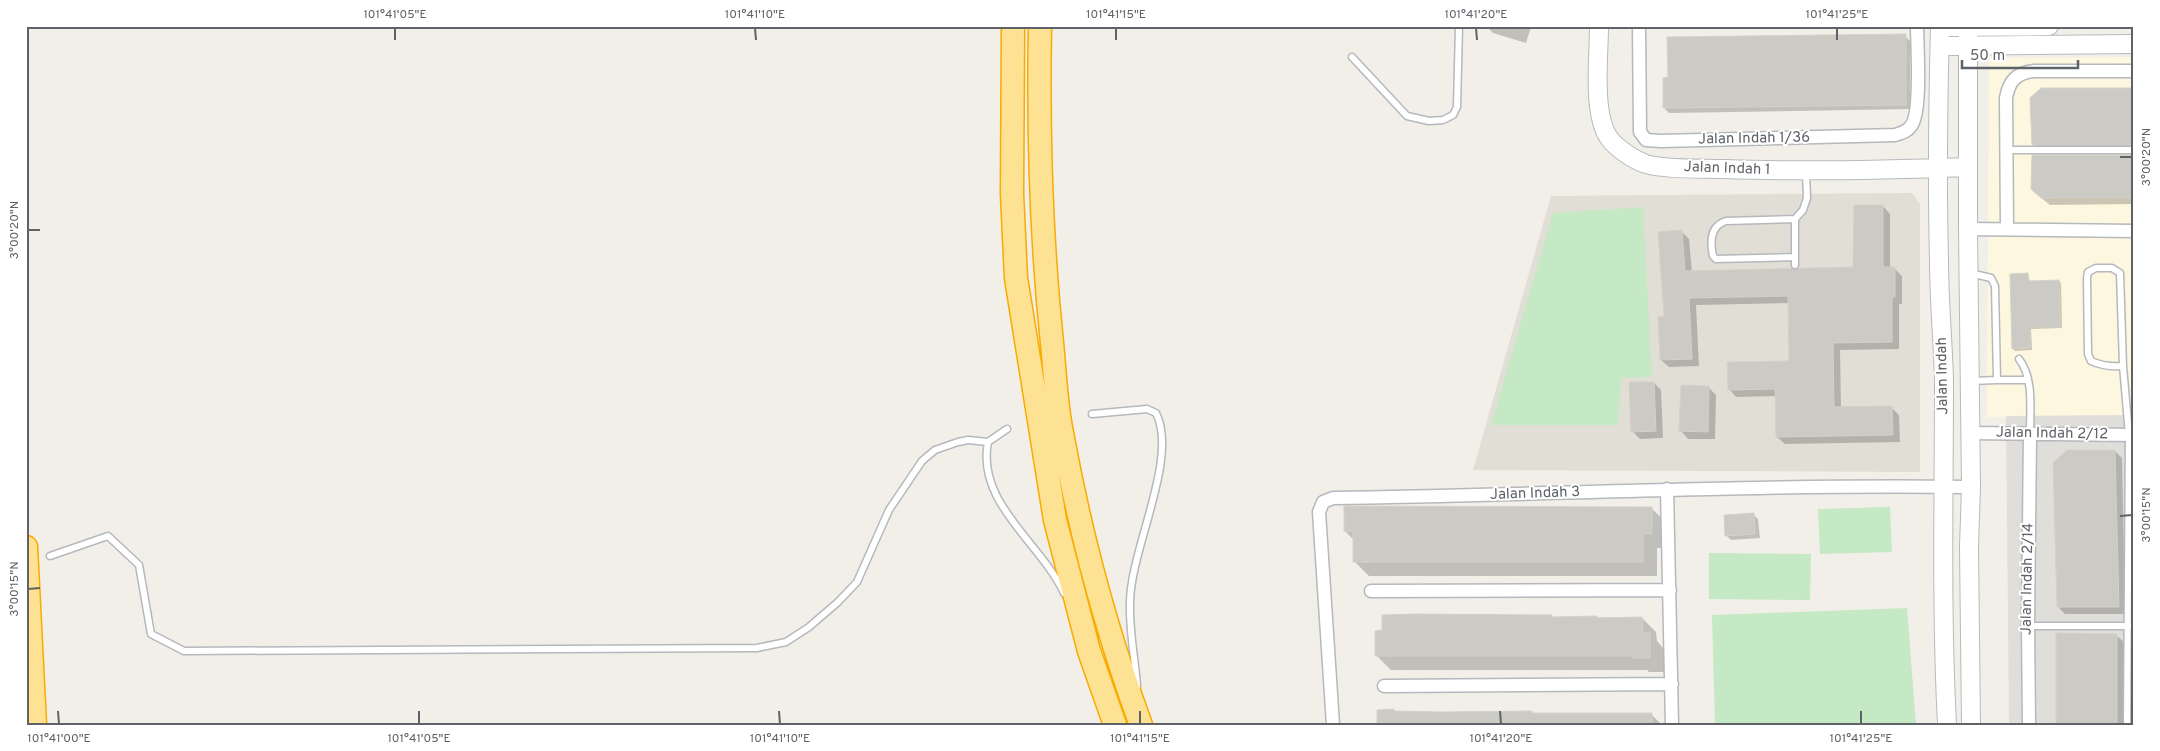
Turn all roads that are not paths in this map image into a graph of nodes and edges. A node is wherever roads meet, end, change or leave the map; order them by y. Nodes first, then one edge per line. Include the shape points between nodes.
1 (1013, 26) edge
2 (1040, 26) edge
3 (1459, 26) edge
4 (1599, 26) edge
5 (1639, 26) edge
6 (1917, 26) edge
7 (1968, 26) edge
8 (2049, 26) edge
9 (1940, 27) edge
10 (2134, 44) edge
11 (1940, 46) junction
12 (1968, 46) junction
13 (1352, 57) dead end
14 (2134, 71) edge
15 (2006, 150) junction
16 (2134, 150) edge
17 (1968, 167) junction
18 (1937, 168) junction
19 (1806, 172) junction
20 (1795, 219) junction
21 (1968, 229) junction
22 (2007, 229) junction
23 (2134, 231) edge
24 (1795, 256) junction
25 (1795, 264) dead end
26 (1968, 273) junction
27 (2019, 359) dead end
28 (1969, 360) junction
29 (1943, 362) junction
30 (2123, 366) junction
31 (1970, 380) junction
32 (1997, 380) junction
33 (2027, 380) junction
34 (1092, 414) dead end
35 (1007, 429) dead end
36 (1970, 433) junction
37 (2030, 433) junction
38 (2131, 435) edge
39 (988, 442) junction
40 (1945, 486) junction
41 (1971, 487) junction
42 (1667, 489) junction
43 (26, 546) edge
44 (50, 556) dead end
45 (1670, 590) junction
46 (1372, 591) dead end
47 (2028, 626) junction
48 (2130, 626) edge
49 (1089, 651) junction
50 (1672, 684) junction
51 (1384, 686) dead end
52 (1141, 724) edge
53 (35, 725) edge
54 (1115, 725) edge
55 (1333, 725) edge
56 (1672, 725) edge
57 (1947, 725) edge
58 (1971, 725) edge
59 (2029, 725) edge
60 (2127, 725) edge

1 - 49 highway via 1012,194 1016,278 1056,520
2 - 52 highway via 1038,116 1046,279 1062,432 1101,603
3 - 13 lane via 1457,107 1453,115 1443,120 1429,121 1407,116
4 - 19 street, Jalan Indah 1 via 1600,122 1609,139 1628,155 1646,164 1664,166
5 - 6 street, Jalan Indah 1/36 via 1639,110 1643,137 1650,141 1733,141 1905,132 1916,117
7 - 8 street
7 - 9 street
7 - 12 street, Jalan Indah
9 - 11 street, Jalan Indah
10 - 12 street
11 - 12 street
11 - 18 street, Jalan Indah
12 - 17 street, Jalan Indah
14 - 15 street via 2034,71 2014,78 2006,98
15 - 16 lane
15 - 22 street
17 - 18 street, Jalan Indah 1
17 - 21 street, Jalan Indah
18 - 19 street, Jalan Indah 1
18 - 29 street, Jalan Indah
19 - 20 lane via 1807,198
20 - 24 lane
20 - 24 lane via 1718,223 1713,229 1712,244 1716,259
21 - 22 street
21 - 26 street, Jalan Indah
22 - 23 street
24 - 25 lane
26 - 28 street, Jalan Indah
26 - 32 lane via 1991,278 1995,286
27 - 33 lane via 2026,368
28 - 29 street
28 - 31 street, Jalan Indah
29 - 40 street, Jalan Indah
30 - 30 lane via 2096,364 2088,354 2087,278 2091,269 2112,268 2120,273
30 - 38 lane
31 - 32 lane
31 - 36 street, Jalan Indah
32 - 33 lane
33 - 37 lane
34 - 52 lane via 1147,409 1156,413 1163,434 1162,453 1134,565 1130,602
35 - 39 lane
36 - 37 street, Jalan Indah 2/12
36 - 41 street, Jalan Indah
37 - 38 street, Jalan Indah 2/12
37 - 47 street, Jalan Indah 2/14
38 - 48 lane
39 - 44 lane via 958,442 935,450 922,461 889,510 857,582 809,627 786,642 757,648 184,651 151,634 139,565 108,536
39 - 49 lane via 986,455 994,492 1060,586
40 - 41 street, Jalan Indah 3
40 - 42 street, Jalan Indah 3
40 - 57 street, Jalan Indah via 1942,549
41 - 58 street, Jalan Indah
42 - 45 street
42 - 55 street, Jalan Indah 3 via 1333,498 1323,502 1319,512
43 - 53 highway
45 - 46 street
45 - 50 street
47 - 48 lane
47 - 59 street, Jalan Indah 2/14
48 - 60 lane
49 - 54 highway
50 - 51 street
50 - 56 street

